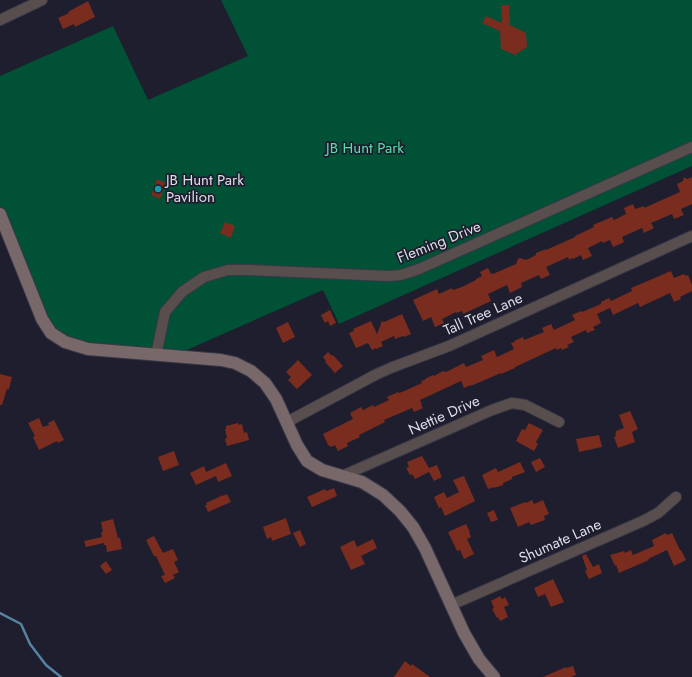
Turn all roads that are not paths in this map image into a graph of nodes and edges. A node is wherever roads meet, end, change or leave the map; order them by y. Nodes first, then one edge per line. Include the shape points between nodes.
1 (42, 0) edge
2 (0, 20) edge
3 (692, 147) edge
4 (0, 214) edge
5 (692, 236) edge
6 (156, 354) junction
7 (287, 422) junction
8 (559, 422) dead end
9 (342, 476) junction
10 (676, 497) dead end
11 (451, 605) junction
12 (494, 677) edge

1 - 2 street
3 - 6 street, Fleming Drive via 401,275 228,270 204,277 182,292 165,312
4 - 6 street via 42,319 51,333 65,342 88,349
5 - 7 street, Tall Tree Lane via 449,346 377,374
6 - 7 street via 221,360 235,363 251,371 265,383
7 - 9 street via 307,461 322,470
8 - 9 street, Nettie Drive via 525,404 512,403
9 - 11 street via 362,482 383,495 400,511 425,548
10 - 11 street, Shumate Lane via 658,513 642,521
11 - 12 street via 464,633

